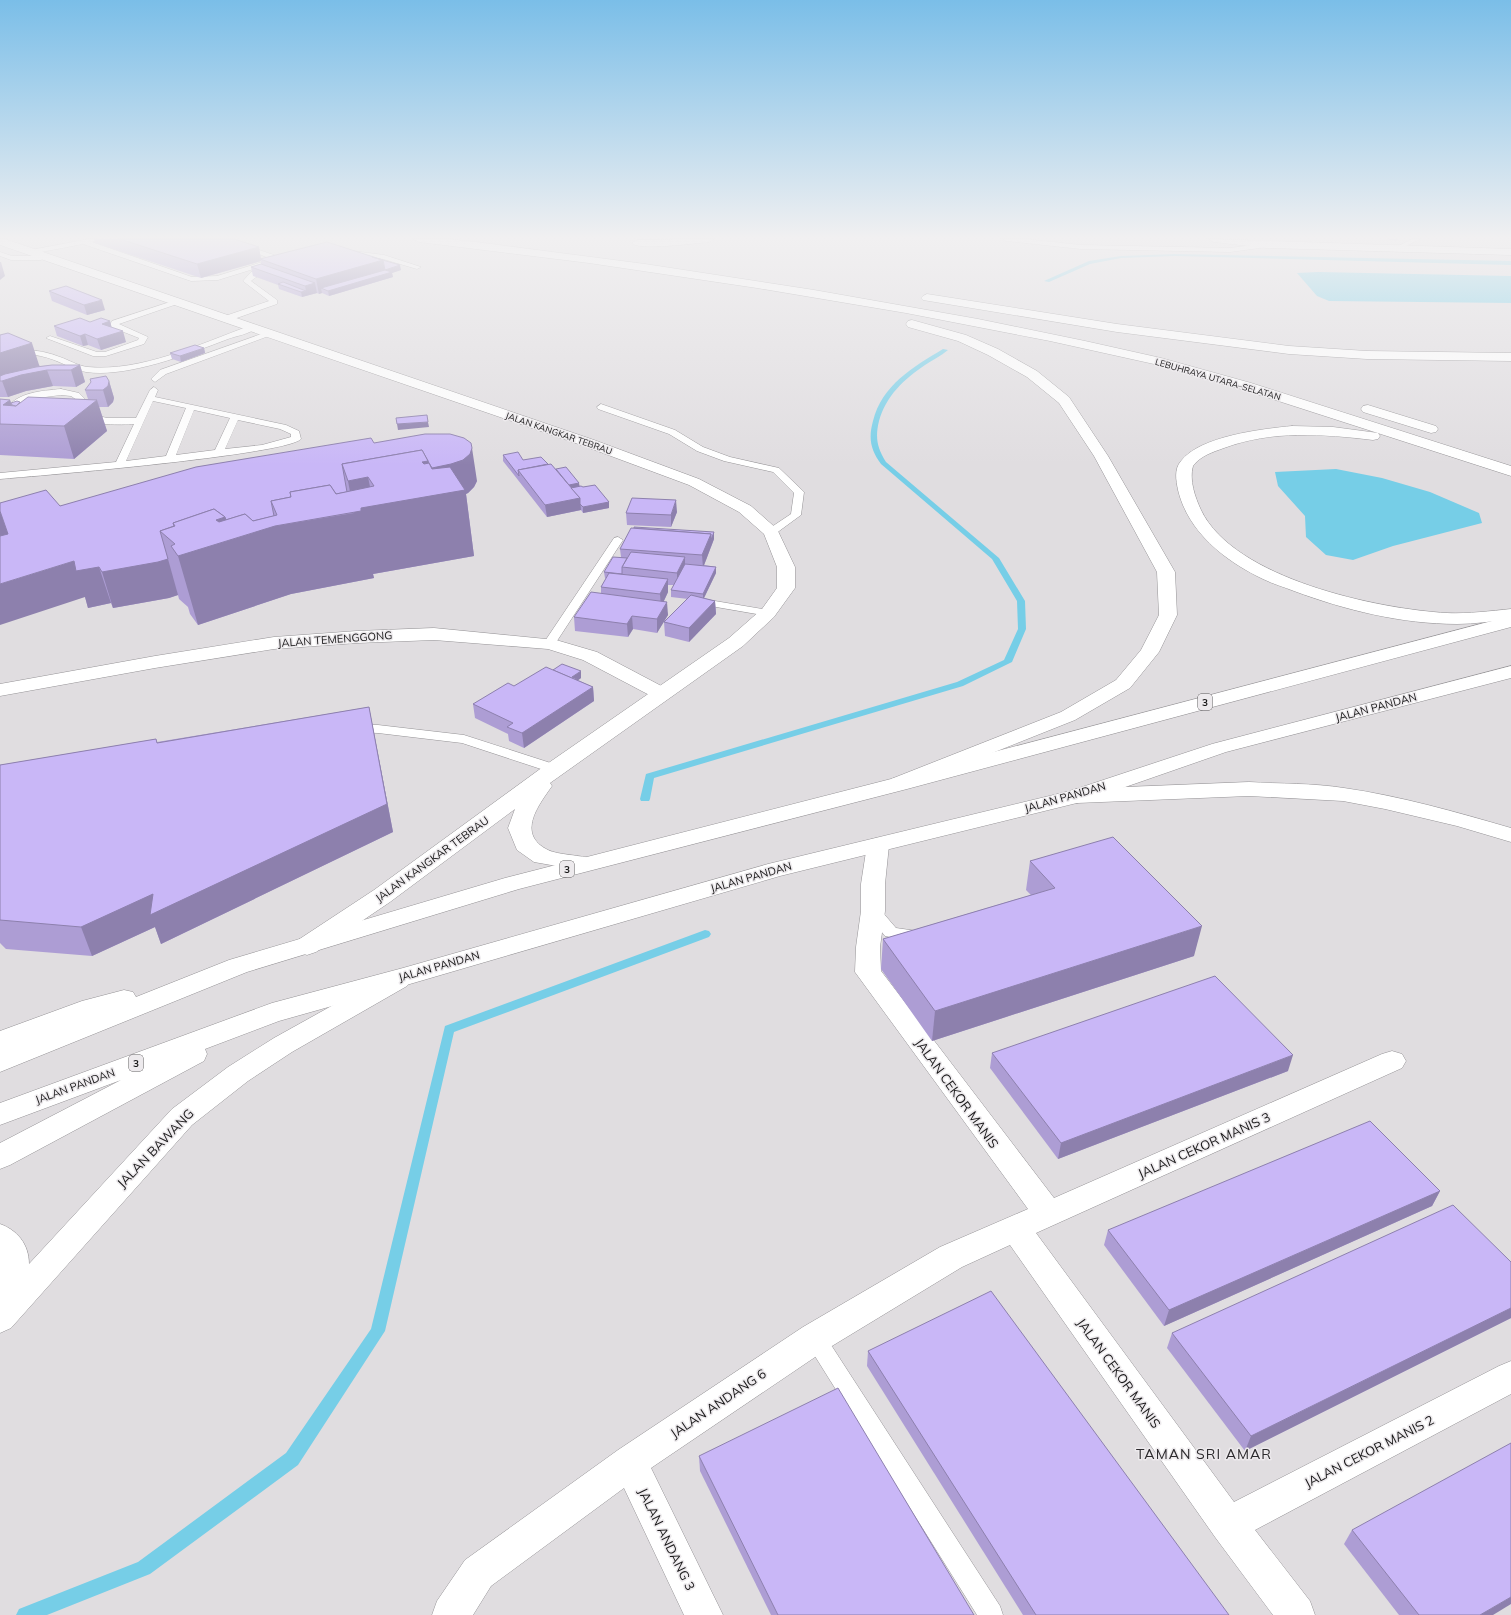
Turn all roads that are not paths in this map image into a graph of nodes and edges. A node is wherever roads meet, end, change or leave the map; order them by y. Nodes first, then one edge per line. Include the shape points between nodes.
1 (141, 314) edge
2 (217, 314) edge
3 (238, 314) edge
4 (869, 314) edge
5 (930, 314) edge
6 (987, 314) edge
7 (1030, 314) edge
8 (228, 318) junction
9 (252, 328) junction
10 (270, 334) junction
11 (50, 338) dead end
12 (208, 343) junction
13 (228, 349) junction
14 (0, 355) edge
15 (1511, 357) edge
16 (129, 368) junction
17 (155, 380) junction
18 (1316, 394) dead end
19 (150, 398) junction
20 (1353, 405) dead end
21 (190, 407) junction
22 (601, 408) dead end
23 (71, 410) junction
24 (235, 416) junction
25 (140, 421) junction
26 (1444, 433) dead end
27 (219, 452) junction
28 (170, 458) junction
29 (1480, 460) junction
30 (120, 464) junction
31 (1511, 472) edge
32 (0, 476) edge
33 (772, 532) junction
34 (618, 540) dead end
35 (694, 601) edge
36 (768, 613) junction
37 (1511, 614) edge
38 (1511, 621) edge
39 (549, 644) junction
40 (1511, 672) edge
41 (0, 690) edge
42 (662, 694) junction
43 (341, 729) edge
44 (555, 769) junction
45 (898, 784) junction
46 (1077, 796) junction
47 (1511, 835) edge
48 (878, 845) junction
49 (585, 864) junction
50 (873, 911) junction
51 (930, 933) edge
52 (306, 946) junction
53 (238, 966) junction
54 (403, 977) junction
55 (272, 1013) junction
56 (0, 1041) edge
57 (1392, 1061) dead end
58 (0, 1062) edge
59 (0, 1114) edge
60 (0, 1157) edge
61 (1048, 1213) junction
62 (1015, 1228) junction
63 (0, 1237) edge
64 (0, 1313) edge
65 (0, 1318) edge
66 (815, 1338) junction
67 (1511, 1377) edge
68 (630, 1462) junction
69 (1228, 1524) junction
70 (450, 1615) edge
71 (704, 1615) edge
72 (991, 1615) edge
73 (1296, 1615) edge

1 - 11 lane via 114,325 144,337 141,342 106,354 96,354
2 - 8 main road, JALAN KANGKAR TEBRAU
3 - 8 lane
4 - 45 main road via 929,327 962,338 1032,374 1064,400 1101,456 1166,572 1168,615 1150,652 1123,684 1068,716
5 - 29 main road, LEBUHRAYA UTARA–SELATAN via 1082,344 1246,386
6 - 18 main road, LEBUHRAYA UTARA–SELATAN via 1096,336 1248,374
7 - 15 main road via 1289,350 1367,355
8 - 9 main road, JALAN KANGKAR TEBRAU
9 - 10 main road, JALAN KANGKAR TEBRAU
9 - 12 lane
10 - 13 lane
10 - 33 main road, JALAN KANGKAR TEBRAU via 589,443 694,482 745,509
12 - 13 lane
12 - 16 lane via 152,363
13 - 17 lane via 163,372
14 - 16 lane via 35,352 74,368
16 - 17 lane via 148,372
17 - 19 lane via 156,386
19 - 21 lane
19 - 25 lane
20 - 26 main road
21 - 24 lane
21 - 28 lane
22 - 33 lane via 672,432 700,449 776,470 798,492 796,515
23 - 23 lane via 31,418 12,414 10,409 22,399 61,392 80,396 82,400 79,405
23 - 25 lane via 97,420
24 - 27 lane
24 - 27 lane via 283,428 296,433 296,439 284,444
25 - 30 lane
27 - 28 lane
28 - 30 lane
29 - 31 main road, LEBUHRAYA UTARA–SELATAN
29 - 37 main road via 1359,434 1280,432 1223,442 1198,453 1187,464 1183,477 1189,502 1204,527 1219,544 1265,574 1312,592 1408,615 1449,618
30 - 32 lane
33 - 36 main road, JALAN KANGKAR TEBRAU via 786,567 786,588
34 - 39 lane
35 - 36 lane
36 - 42 main road, JALAN KANGKAR TEBRAU via 736,642
38 - 45 main road, 3
39 - 41 main road, JALAN TEMENGGONG via 434,634 274,643
39 - 42 main road, JALAN TEMENGGONG via 590,656
40 - 46 main road, JALAN PANDAN / 3 via 1219,748
42 - 44 main road, JALAN KANGKAR TEBRAU
43 - 44 lane via 378,729 464,739
44 - 49 main road, JALAN KANGKAR TEBRAU via 528,803 519,828 525,845 542,857
44 - 52 main road, JALAN KANGKAR TEBRAU via 382,896
45 - 49 main road, 3
46 - 47 main road via 1249,789 1343,794 1463,821
46 - 48 main road, JALAN PANDAN / 3
48 - 50 main road via 873,884
48 - 54 main road, JALAN PANDAN / 3 via 776,869
49 - 52 main road, 3 via 513,882
50 - 51 lane via 891,932 915,937
50 - 61 main road, JALAN CEKOR MANIS via 868,947 868,972
52 - 53 main road, 3
53 - 56 main road via 82,1011
53 - 58 main road, 3
54 - 55 main road, JALAN PANDAN / 3
54 - 65 main road, JALAN BAWANG via 283,1045 238,1074 182,1117
55 - 59 main road, JALAN PANDAN / 3
55 - 60 main road
57 - 61 main road, JALAN CEKOR MANIS 3
61 - 62 main road, JALAN CEKOR MANIS 3
62 - 66 main road, JALAN ANDANG 6 via 951,1257
62 - 69 main road, JALAN CEKOR MANIS
63 - 64 main road via 12,1251 14,1269 5,1306
66 - 68 main road, JALAN ANDANG 6
66 - 72 lane
67 - 69 main road, JALAN CEKOR MANIS 2
68 - 70 main road, JALAN ANDANG 6 via 478,1573
68 - 71 main road, JALAN ANDANG 3
69 - 73 main road, JALAN CEKOR MANIS

